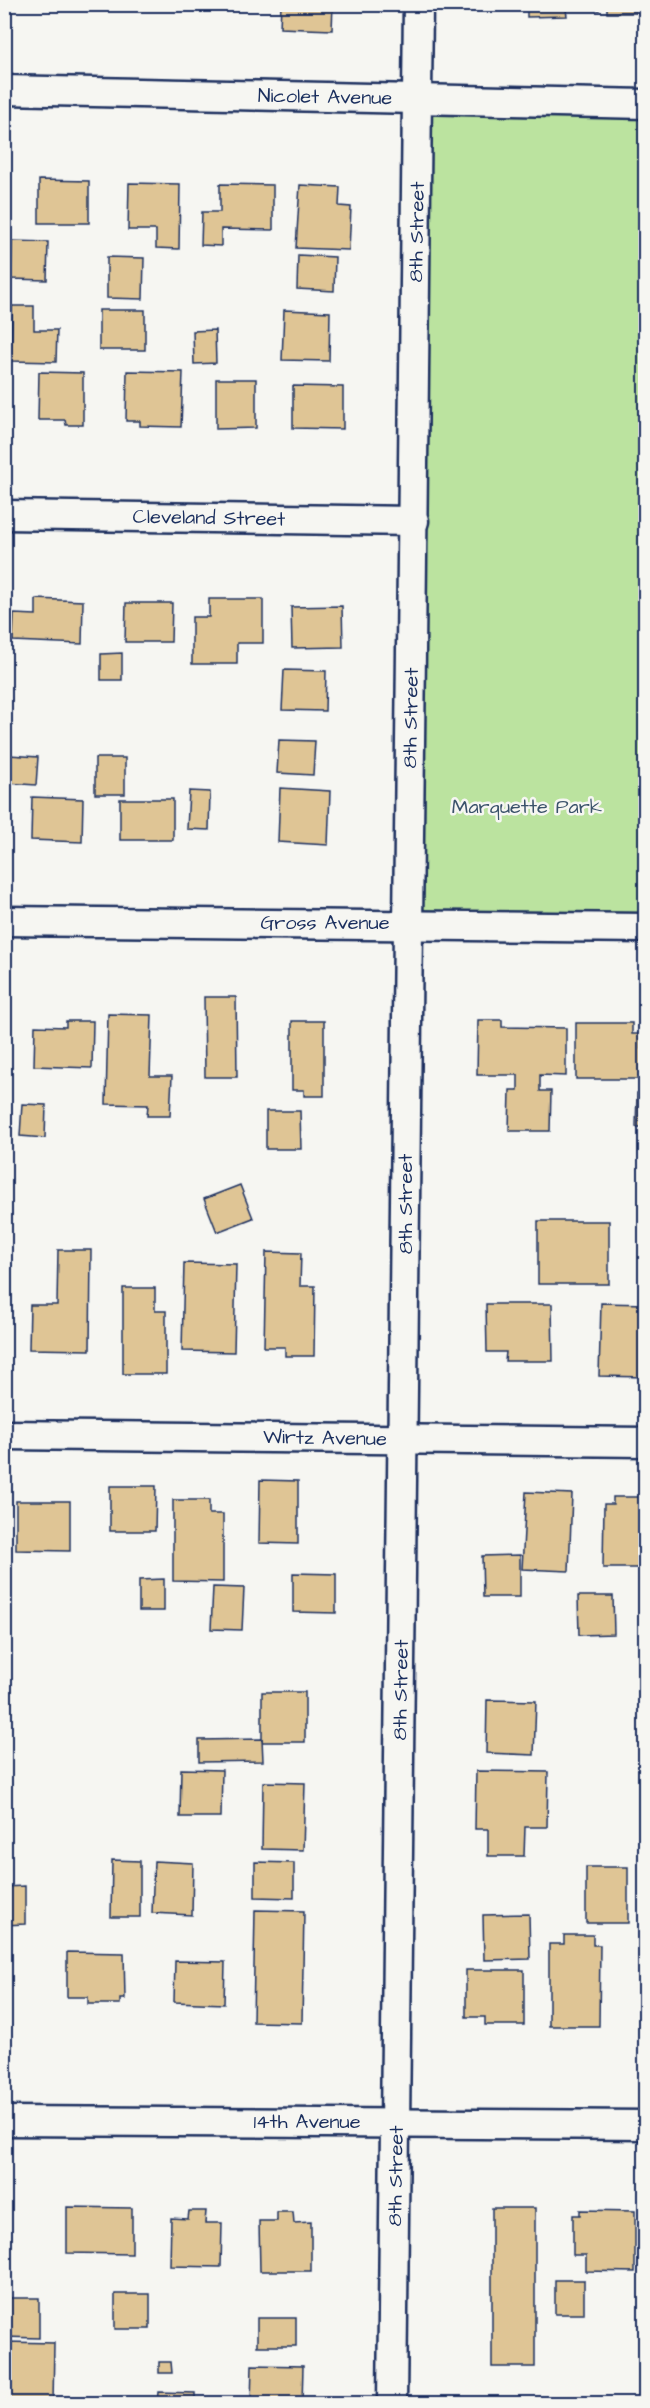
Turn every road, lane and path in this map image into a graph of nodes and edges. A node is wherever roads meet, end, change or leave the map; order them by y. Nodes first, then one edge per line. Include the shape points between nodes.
1 (418, 4) edge
2 (4, 90) edge
3 (418, 99) junction
4 (645, 104) edge
5 (4, 515) edge
6 (414, 520) junction
7 (4, 921) edge
8 (408, 924) junction
9 (645, 928) edge
10 (4, 1435) edge
11 (404, 1439) junction
12 (645, 1442) edge
13 (4, 2121) edge
14 (396, 2123) junction
15 (645, 2125) edge
16 (392, 2403) edge

1 - 3 street, 8th Street
2 - 3 street, Nicolet Avenue
3 - 4 street, Nicolet Avenue
3 - 6 street, 8th Street
5 - 6 street, Cleveland Street
6 - 8 street, 8th Street
7 - 8 street, Gross Avenue
8 - 9 street, Gross Avenue
8 - 11 street, 8th Street
10 - 11 street, Wirtz Avenue
11 - 12 street, Wirtz Avenue
11 - 14 street, 8th Street
13 - 14 street, 14th Avenue
14 - 15 street, 14th Avenue
14 - 16 street, 8th Street

